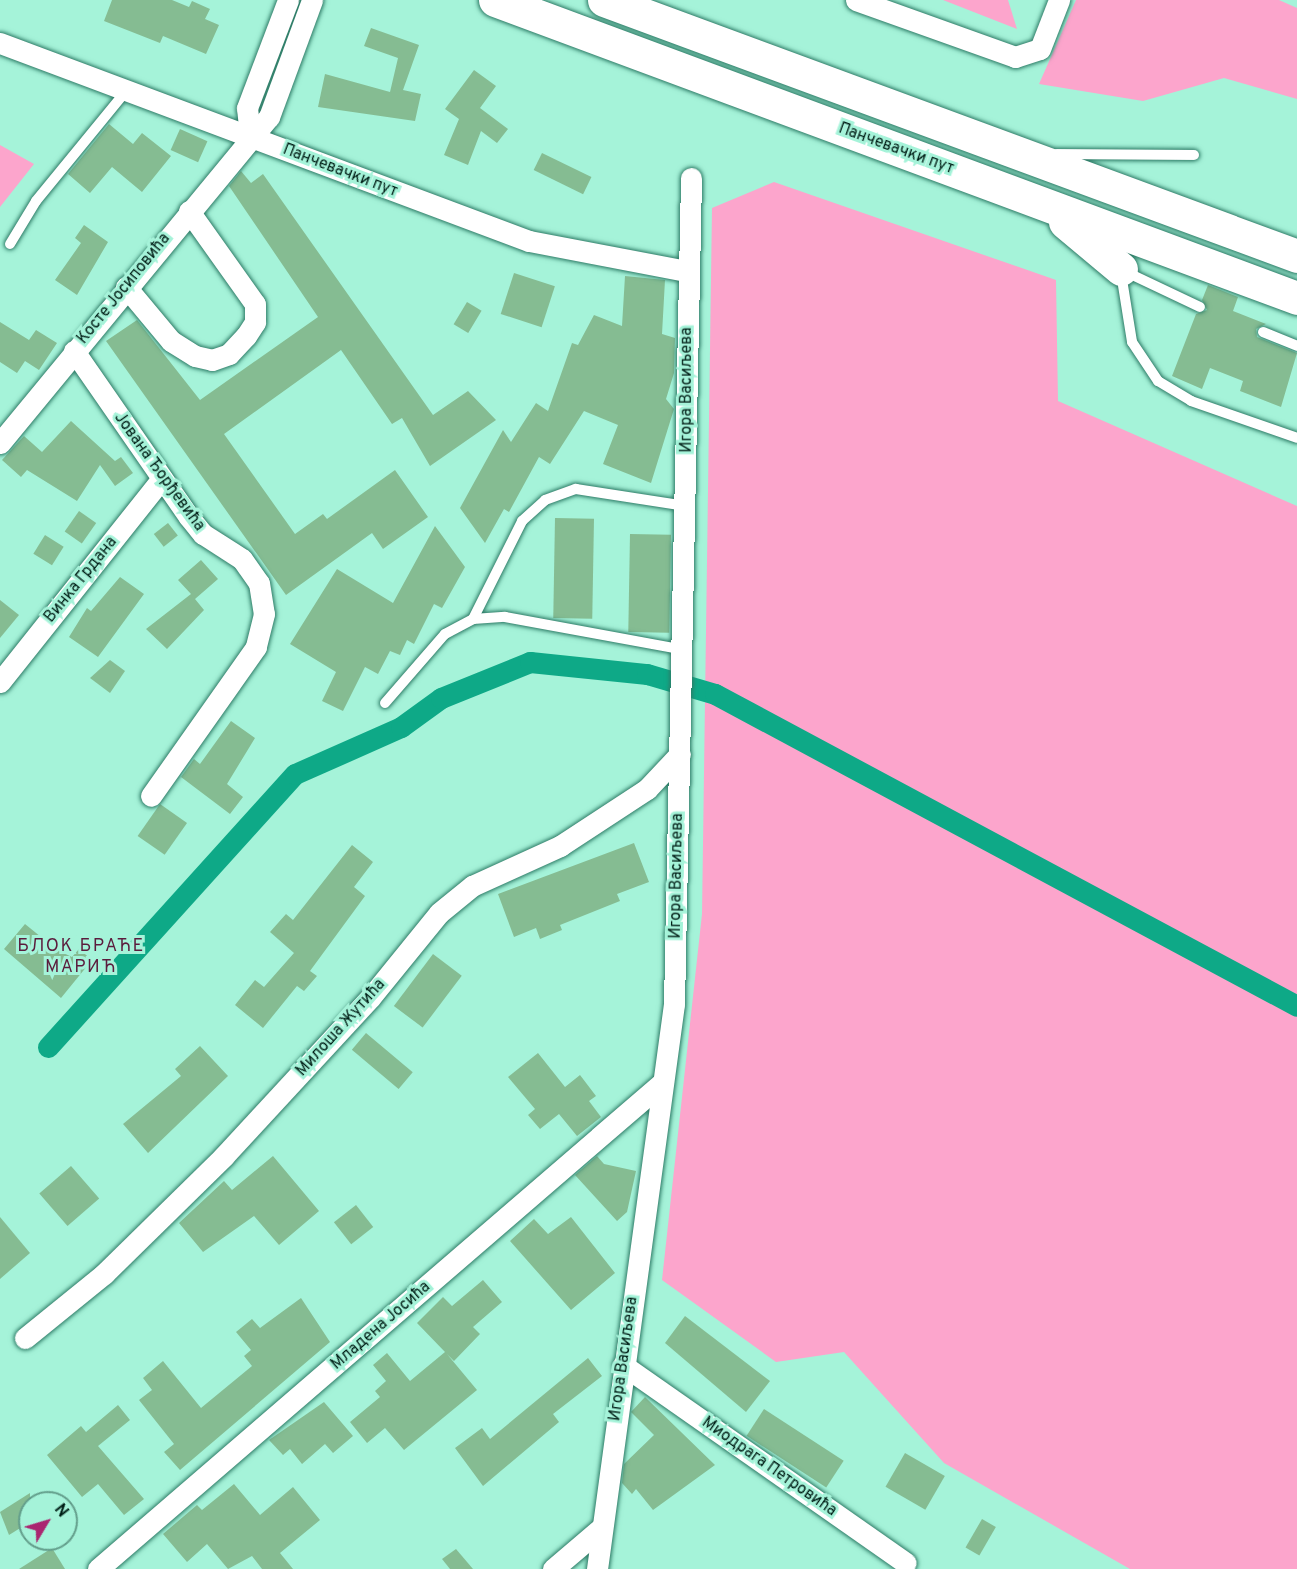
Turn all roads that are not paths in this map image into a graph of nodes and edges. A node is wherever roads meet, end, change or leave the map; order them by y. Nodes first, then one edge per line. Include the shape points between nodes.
1 (288, 0) edge
2 (312, 0) edge
3 (495, 0) edge
4 (604, 0) edge
5 (856, 0) edge
6 (1059, 0) edge
7 (0, 42) edge
8 (127, 90) junction
9 (250, 136) junction
10 (1024, 154) junction
11 (1194, 155) dead end
12 (691, 178) dead end
13 (1008, 190) junction
14 (189, 211) junction
15 (10, 243) dead end
16 (1297, 256) edge
17 (1120, 269) junction
18 (687, 271) junction
19 (126, 287) junction
20 (1297, 298) edge
21 (1200, 307) dead end
22 (1263, 332) dead end
23 (1297, 346) edge
24 (74, 351) junction
25 (1297, 438) edge
26 (0, 443) edge
27 (162, 478) junction
28 (686, 506) junction
29 (473, 618) junction
30 (684, 656) junction
31 (0, 682) edge
32 (385, 703) dead end
33 (680, 754) junction
34 (151, 796) dead end
35 (663, 1082) junction
36 (26, 1338) dead end
37 (623, 1365) junction
38 (600, 1529) junction
39 (910, 1566) edge
40 (98, 1569) edge
41 (553, 1569) edge
42 (597, 1569) edge

1 - 9 street via 247,108
2 - 9 street, Косте Јосиповића via 269,117
3 - 13 main road, Панчевачки пут
4 - 10 main road
5 - 6 street via 1015,57 1040,49
7 - 8 street, Панчевачки пут
8 - 9 street, Панчевачки пут
8 - 15 lane via 36,201
9 - 14 street, Косте Јосиповића
9 - 18 street, Панчевачки пут via 529,242
10 - 11 lane
10 - 16 main road
12 - 18 street, Игора Васиљева
13 - 17 main road via 1070,225
13 - 20 main road, Панчевачки пут
14 - 19 street, Косте Јосиповића
14 - 19 street via 255,304 255,322 246,336 220,357 195,356 171,340
17 - 21 lane
17 - 25 lane via 1132,342 1158,381 1191,401
18 - 28 street, Игора Васиљева
19 - 24 street, Косте Јосиповића
22 - 23 lane
24 - 26 street, Косте Јосиповића
24 - 27 street, Јована Ђорђевића
27 - 31 street, Винка Грдана
27 - 34 street, Јована Ђорђевића via 203,534 253,574 264,614 256,647
28 - 29 lane via 560,492 522,521
28 - 30 street, Игора Васиљева
29 - 30 lane via 505,617
29 - 32 lane via 445,634
30 - 33 street, Игора Васиљева
33 - 35 street, Игора Васиљева via 675,1004
33 - 36 street, Милоша Жутића via 647,789 560,846 472,886 439,913 370,998 224,1156 104,1274
35 - 37 street, Игора Васиљева
35 - 40 street, Младена Јосића
37 - 38 street, Игора Васиљева
37 - 39 street, Миодрага Петровића
38 - 41 street
38 - 42 street, Игора Васиљева

